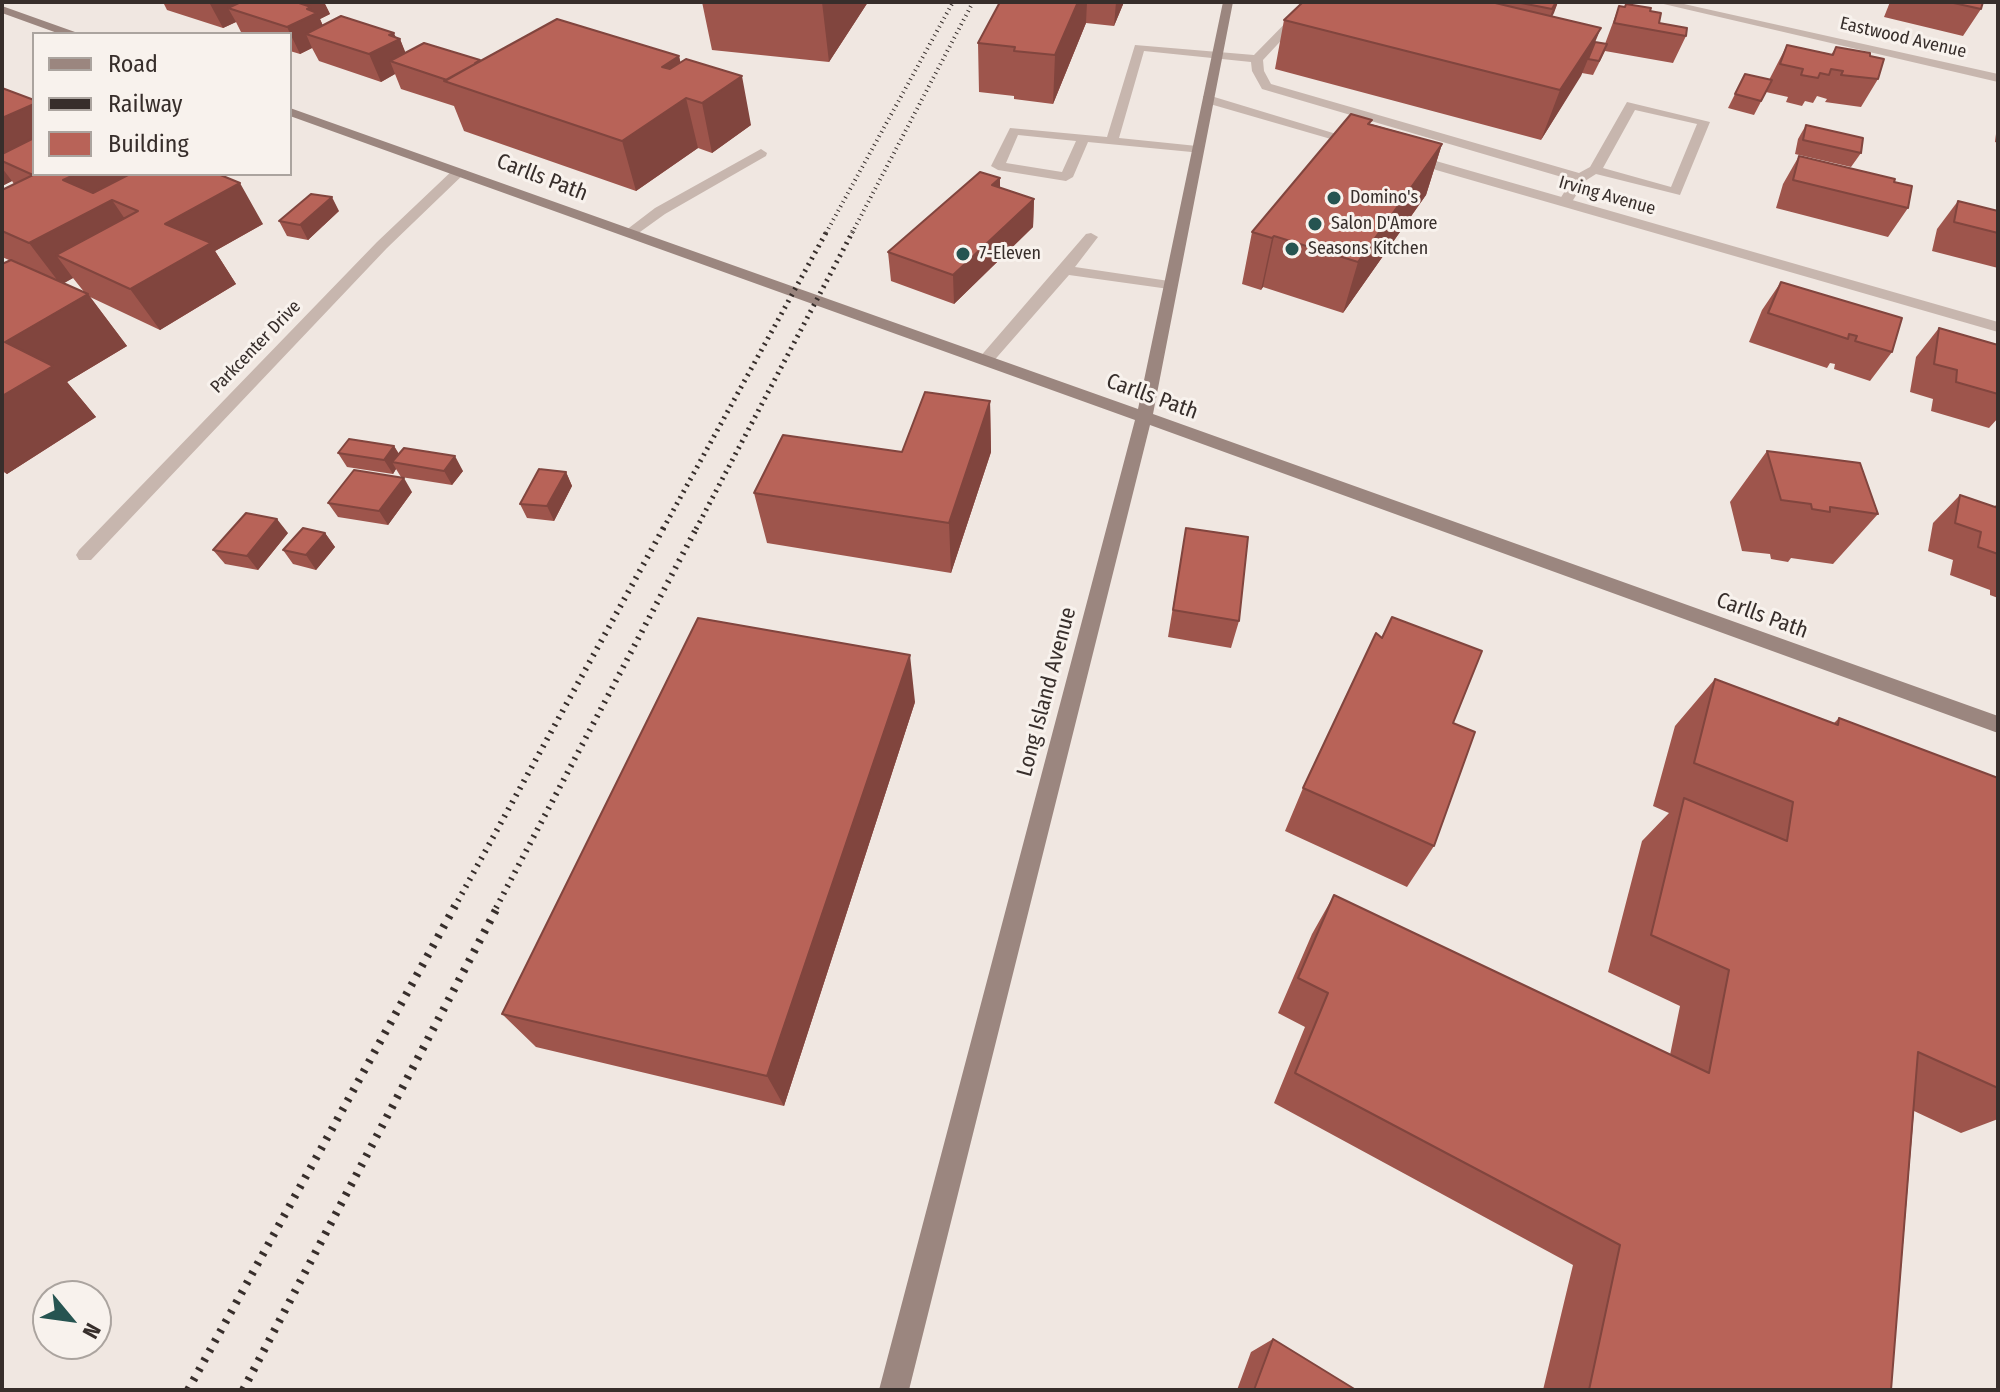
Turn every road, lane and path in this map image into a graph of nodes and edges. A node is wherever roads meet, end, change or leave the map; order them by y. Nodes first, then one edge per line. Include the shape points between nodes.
1 (1228, 2) edge
2 (1312, 2) edge
3 (1660, 2) edge
4 (2, 9) edge
5 (65, 32) edge
6 (1216, 55) junction
7 (1257, 59) junction
8 (1998, 78) edge
9 (1207, 99) junction
10 (292, 113) edge
11 (1083, 139) junction
12 (1112, 141) junction
13 (1370, 146) edge
14 (1197, 150) junction
15 (761, 153) dead end
16 (1400, 155) edge
17 (1595, 170) junction
18 (460, 171) junction
19 (1580, 178) junction
20 (1565, 202) junction
21 (628, 234) junction
22 (1091, 237) dead end
23 (1065, 270) junction
24 (1169, 285) junction
25 (1998, 327) edge
26 (985, 361) junction
27 (1144, 417) junction
28 (85, 555) dead end
29 (1998, 725) edge
30 (894, 1390) edge

1 - 6 street, Long Island Avenue
2 - 7 street
3 - 8 street, Eastwood Avenue
4 - 5 street
6 - 7 street
6 - 9 street, Long Island Avenue
6 - 12 street via 1139,47
7 - 19 street via 1266,86
9 - 13 street
9 - 14 street, Long Island Avenue
10 - 18 street, Carlls Path
11 - 11 street via 1014,131 998,166 1066,177
11 - 12 street
12 - 14 street
14 - 24 street, Long Island Avenue
15 - 21 street
16 - 20 street, Irving Avenue
17 - 17 street via 1631,105 1704,122 1675,192
17 - 19 street
18 - 21 street, Carlls Path
18 - 28 street, Parkcenter Drive via 382,245
19 - 20 street
20 - 25 street, Irving Avenue
21 - 26 street, Carlls Path
22 - 23 street
23 - 24 street
23 - 26 street
24 - 27 street, Long Island Avenue
26 - 27 street, Carlls Path
27 - 29 street, Carlls Path
27 - 30 street, Long Island Avenue

